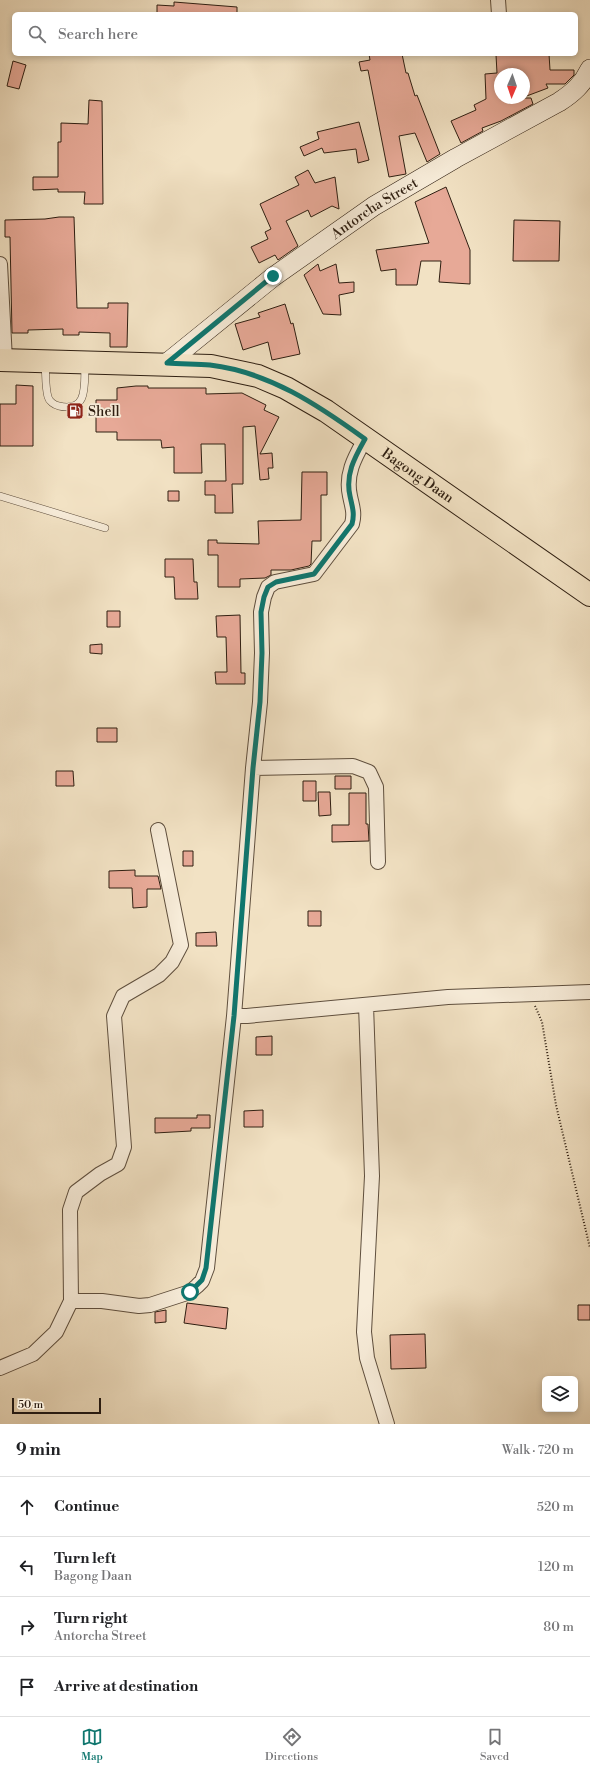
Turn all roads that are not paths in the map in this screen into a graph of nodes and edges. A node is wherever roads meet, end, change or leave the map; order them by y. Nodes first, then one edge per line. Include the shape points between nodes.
1 (498, 0) edge
2 (499, 12) edge
3 (590, 69) edge
4 (0, 264) edge
5 (2, 360) edge
6 (45, 361) junction
7 (85, 362) junction
8 (167, 363) junction
9 (365, 439) junction
10 (0, 496) edge
11 (105, 528) dead end
12 (590, 595) edge
13 (253, 768) junction
14 (158, 830) dead end
15 (378, 862) dead end
16 (590, 992) edge
17 (366, 1006) junction
18 (234, 1016) junction
19 (72, 1302) junction
20 (0, 1368) edge
21 (387, 1424) edge

1 - 2 street
3 - 8 main road, Antorcha Street via 586,79 574,92 559,102 374,206 273,276
4 - 5 street
5 - 6 main road, Bagong Daan
6 - 7 main road, Bagong Daan
6 - 7 lane via 48,397 57,406 67,408 80,404
7 - 8 main road, Bagong Daan
8 - 9 main road, Bagong Daan via 211,366 258,376 326,410
9 - 12 main road, Bagong Daan
9 - 13 street via 350,469 350,495 354,517 352,524 314,574 276,582 268,587 264,597 261,612 260,702
10 - 11 lane
13 - 15 street via 353,766 369,772 376,787
13 - 18 street
14 - 19 street via 181,945 172,962 159,975 123,996 114,1016 124,1147 118,1164 76,1192 70,1210
16 - 17 street via 448,997
17 - 18 street
17 - 21 street via 372,1176 364,1332 367,1358
18 - 19 street via 206,1268 202,1280 190,1292 150,1305 102,1301
19 - 20 street via 56,1332 33,1354

